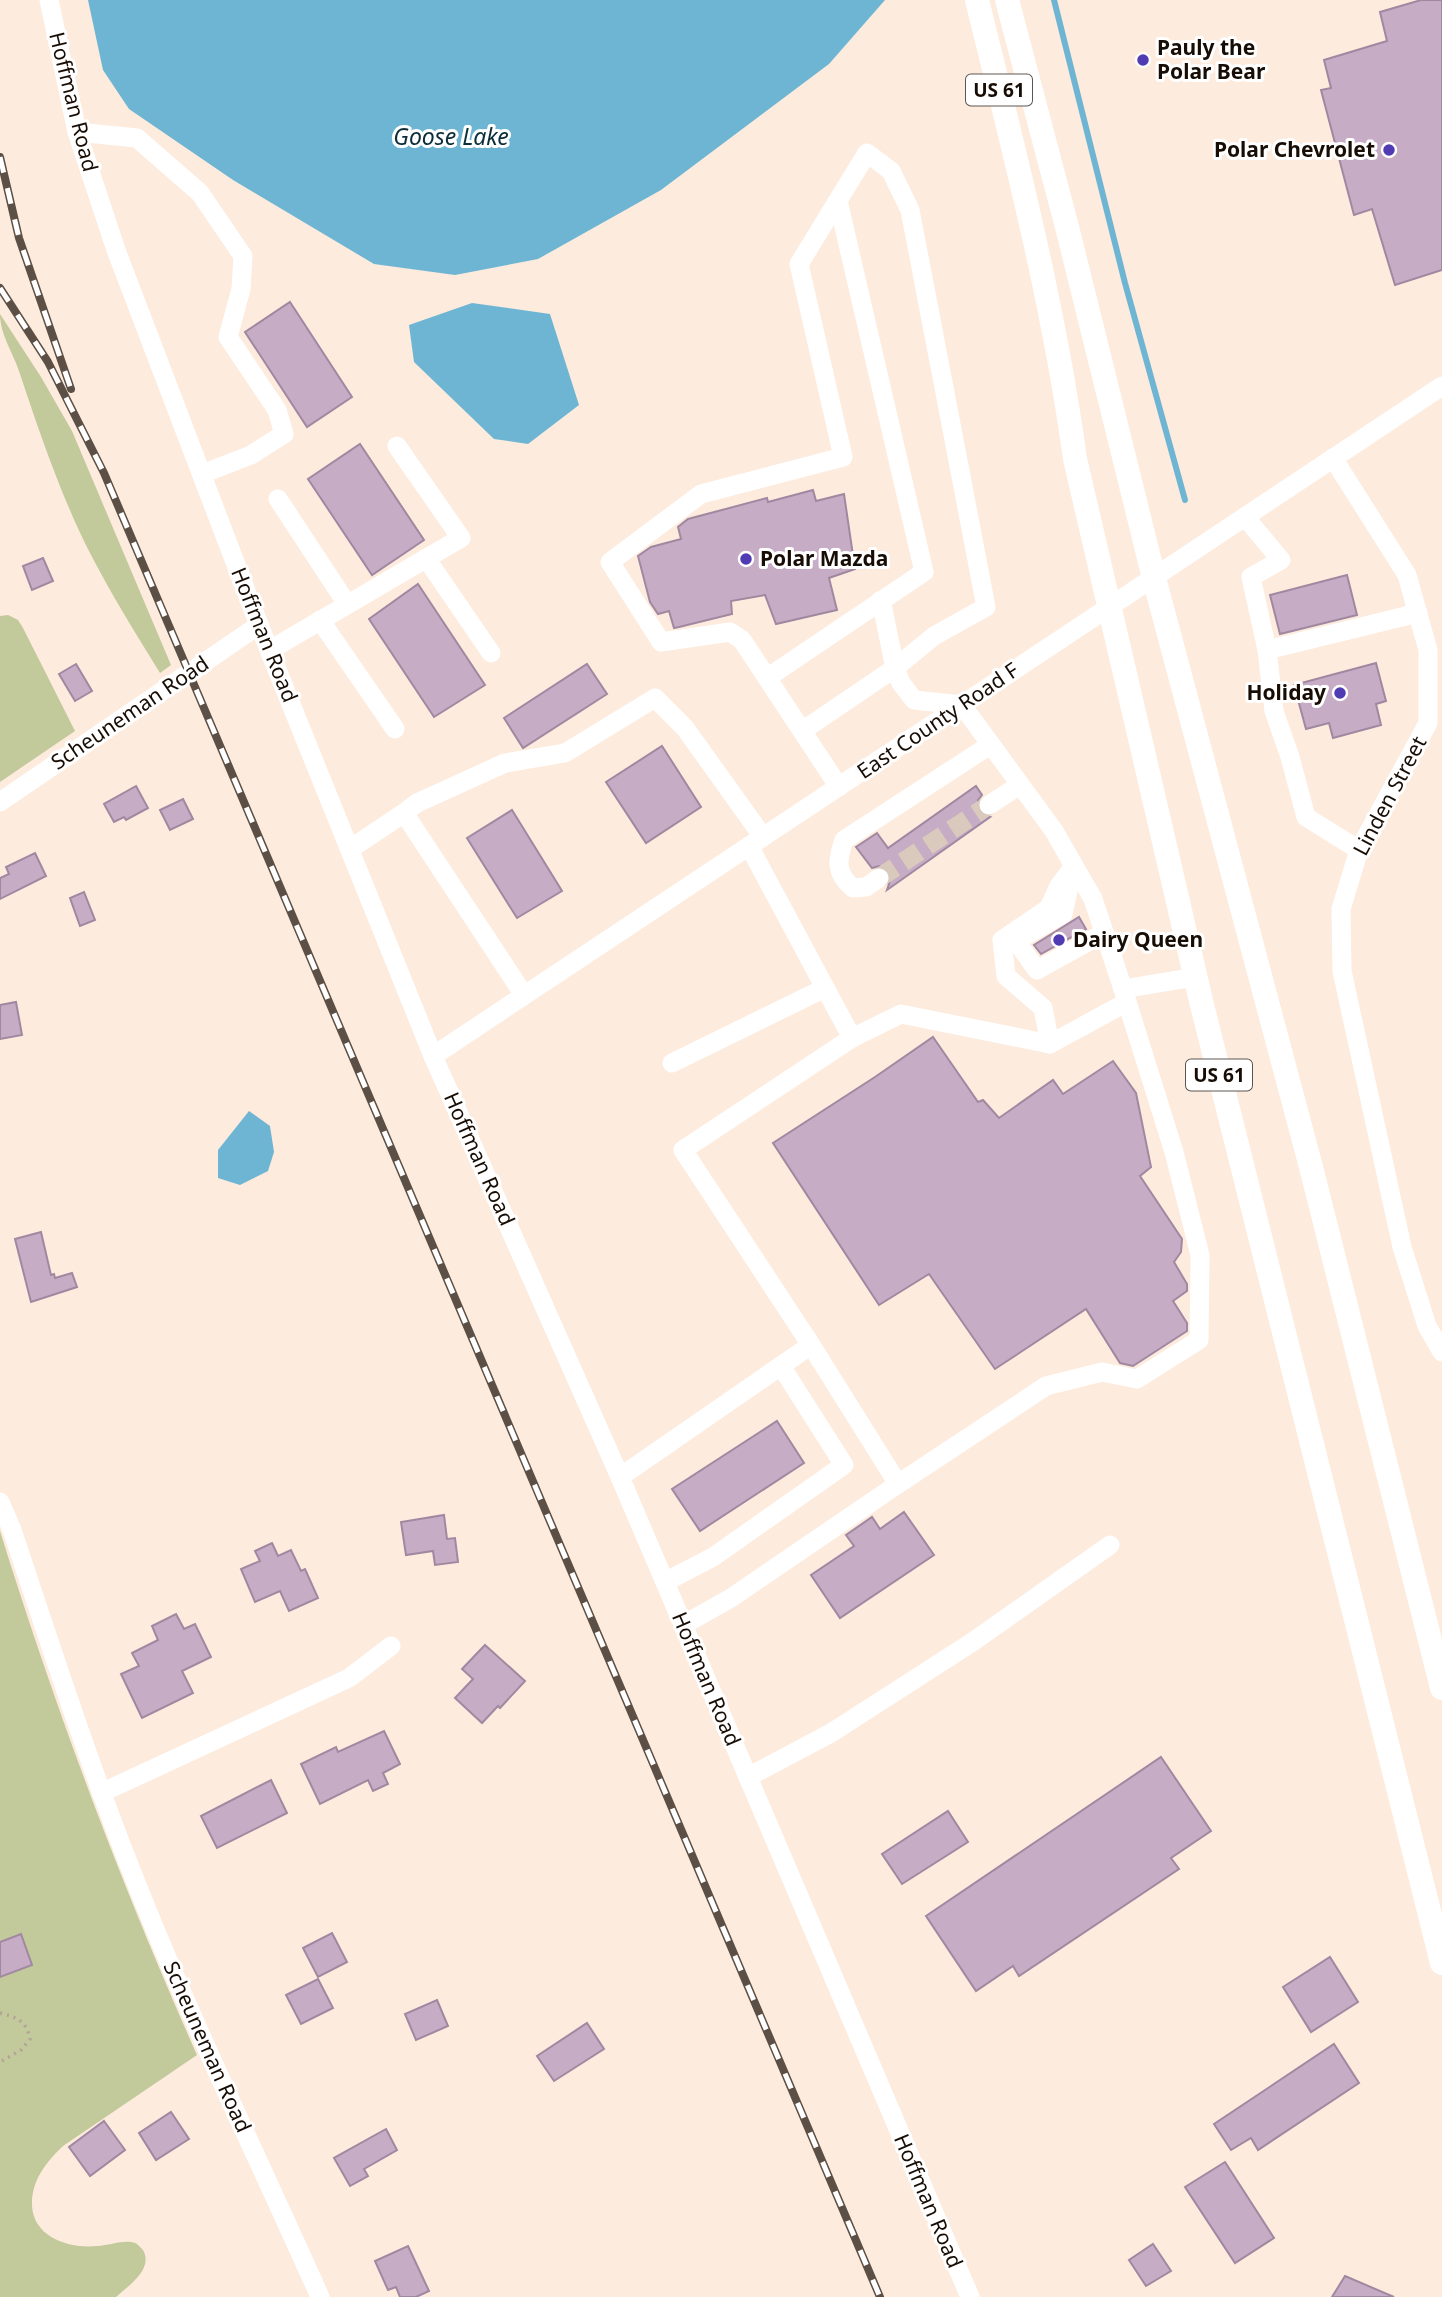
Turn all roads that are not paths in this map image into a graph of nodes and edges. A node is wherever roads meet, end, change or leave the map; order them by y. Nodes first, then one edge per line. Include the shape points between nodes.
1 (48, 0) edge
2 (977, 0) edge
3 (1007, 0) edge
4 (78, 132) junction
5 (838, 201) junction
6 (1442, 386) edge
7 (397, 446) dead end
8 (1333, 458) junction
9 (201, 474) junction
10 (278, 499) dead end
11 (1245, 517) junction
12 (426, 558) junction
13 (1154, 578) junction
14 (881, 600) junction
15 (347, 604) junction
16 (1109, 608) junction
17 (1418, 613) junction
18 (320, 620) junction
19 (260, 625) junction
20 (270, 650) junction
21 (1267, 650) junction
22 (491, 653) dead end
23 (895, 668) junction
24 (767, 677) junction
25 (962, 705) junction
26 (396, 729) dead end
27 (802, 731) junction
28 (990, 745) junction
29 (1020, 785) junction
30 (839, 787) junction
31 (0, 802) edge
32 (989, 805) tunnel mouth
33 (404, 813) junction
34 (756, 842) junction
35 (350, 849) junction
36 (1359, 850) junction
37 (1074, 866) junction
38 (879, 878) tunnel mouth
39 (1104, 933) junction
40 (1195, 977) junction
41 (825, 988) junction
42 (524, 995) junction
43 (1125, 995) junction
44 (852, 1038) junction
45 (1050, 1044) junction
46 (433, 1056) junction
47 (672, 1063) dead end
48 (811, 1345) junction
49 (1442, 1352) edge
50 (781, 1366) junction
51 (620, 1477) junction
52 (898, 1484) junction
53 (0, 1502) edge
54 (1110, 1545) dead end
55 (665, 1582) junction
56 (683, 1625) junction
57 (391, 1646) dead end
58 (1442, 1688) edge
59 (748, 1777) junction
60 (101, 1794) junction
61 (1442, 1963) edge
62 (320, 2297) edge
63 (970, 2297) edge

1 - 4 street, Hoffman Road
2 - 16 main road, US 61 via 1021,181
3 - 13 main road, US 61
4 - 9 street, Hoffman Road via 116,250
4 - 9 street via 137,138 200,192 243,256 241,289 228,337 277,410 284,434 251,455
5 - 14 street via 923,572
5 - 23 street via 867,153 891,171 911,210 986,607 934,636
5 - 24 street via 799,264 843,457 701,494 610,562 661,642 730,632 742,640
6 - 8 street, East County Road F
7 - 12 street via 461,538
8 - 11 street, East County Road F
8 - 17 street, Linden Street via 1407,575
9 - 19 street, Hoffman Road
10 - 15 street
11 - 13 street, East County Road F
11 - 21 street via 1281,560 1251,578
12 - 15 street
12 - 22 street
13 - 16 street, East County Road F
13 - 58 main road, US 61 via 1311,1167
14 - 23 street
14 - 24 street
15 - 18 street
16 - 25 street, East County Road F
16 - 40 main road, US 61
17 - 21 street
17 - 36 street, Linden Street via 1428,650 1428,723
18 - 20 street
18 - 26 street
19 - 20 street, Hoffman Road
19 - 31 street, Scheuneman Road
20 - 35 street, Hoffman Road
21 - 36 street via 1274,711 1306,817
23 - 25 street via 914,700
23 - 27 street
24 - 27 street
25 - 28 street
25 - 30 street, East County Road F
27 - 30 street
28 - 29 street
28 - 38 street via 844,840 837,859 843,880 853,888 866,887
29 - 32 street
29 - 37 street
30 - 34 street, East County Road F
33 - 34 street via 505,763 565,753 655,698 685,728
33 - 35 street
33 - 42 street
34 - 41 street
34 - 42 street, East County Road F
35 - 46 street, Hoffman Road
36 - 49 street, Linden Street via 1341,909 1342,971 1402,1247 1427,1326
37 - 39 street via 1093,899
37 - 39 street via 1063,914 1016,941 1037,970
37 - 45 street via 1049,908 1002,940 1006,976 1042,1008
39 - 43 street
40 - 43 street
40 - 61 main road, US 61
41 - 44 street
41 - 47 street
42 - 46 street, East County Road F
43 - 45 street
43 - 52 street via 1174,1152 1200,1255 1199,1340 1137,1379 1102,1372 1046,1386
44 - 45 street via 901,1014
44 - 48 street via 684,1150
46 - 51 street, Hoffman Road
48 - 50 street
48 - 52 street
50 - 51 street
50 - 55 street via 844,1465 713,1557
51 - 55 street, Hoffman Road
52 - 56 street via 731,1598
53 - 60 street, Scheuneman Road
54 - 59 street via 974,1641 831,1733
55 - 56 street, Hoffman Road
56 - 59 street, Hoffman Road
57 - 60 street via 349,1678
59 - 63 street, Hoffman Road
60 - 62 street, Scheuneman Road via 233,2108

